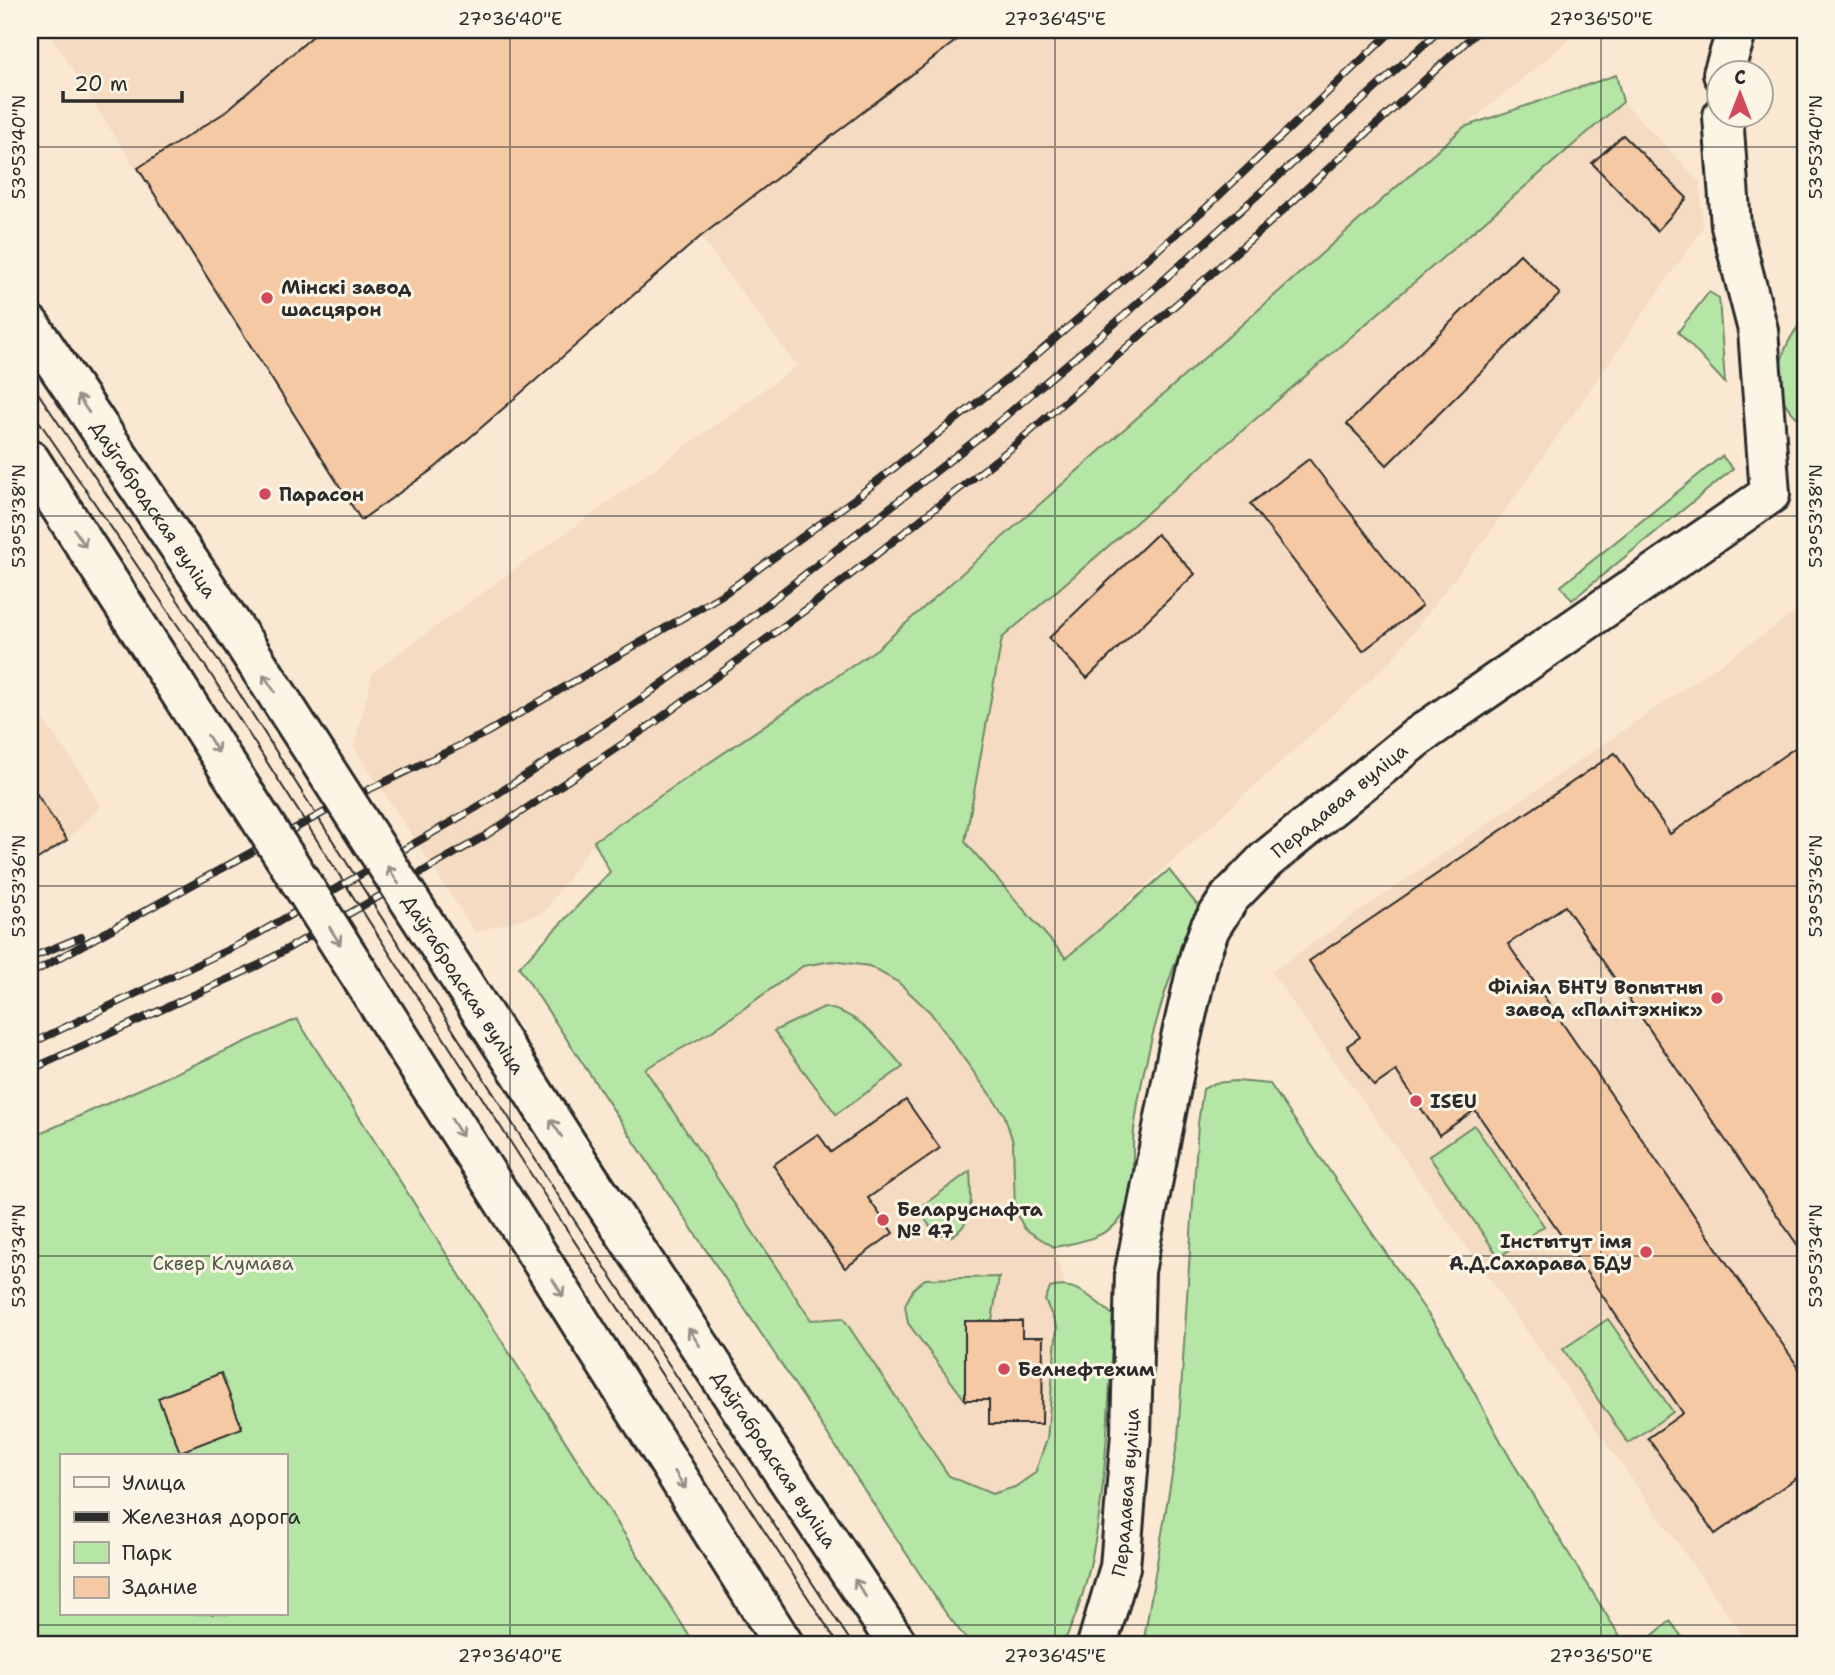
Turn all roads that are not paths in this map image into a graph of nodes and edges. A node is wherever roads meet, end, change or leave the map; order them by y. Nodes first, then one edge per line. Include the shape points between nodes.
1 (1737, 30) edge
2 (1727, 60) edge
3 (1724, 130) edge
4 (30, 325) edge
5 (30, 460) edge
6 (784, 1645) edge
7 (898, 1645) edge
8 (1097, 1645) edge

1 - 2 main road
3 - 8 main road, Перадавая вуліца via 1731,226 1758,330 1770,494 1417,737 1266,860 1230,897 1210,928 1178,1051 1135,1271 1131,1434 1120,1567
7 -> 4 main road, Даўгабродская вуліца, bridge via 593,1185 244,643
5 -> 6 main road, bridge

